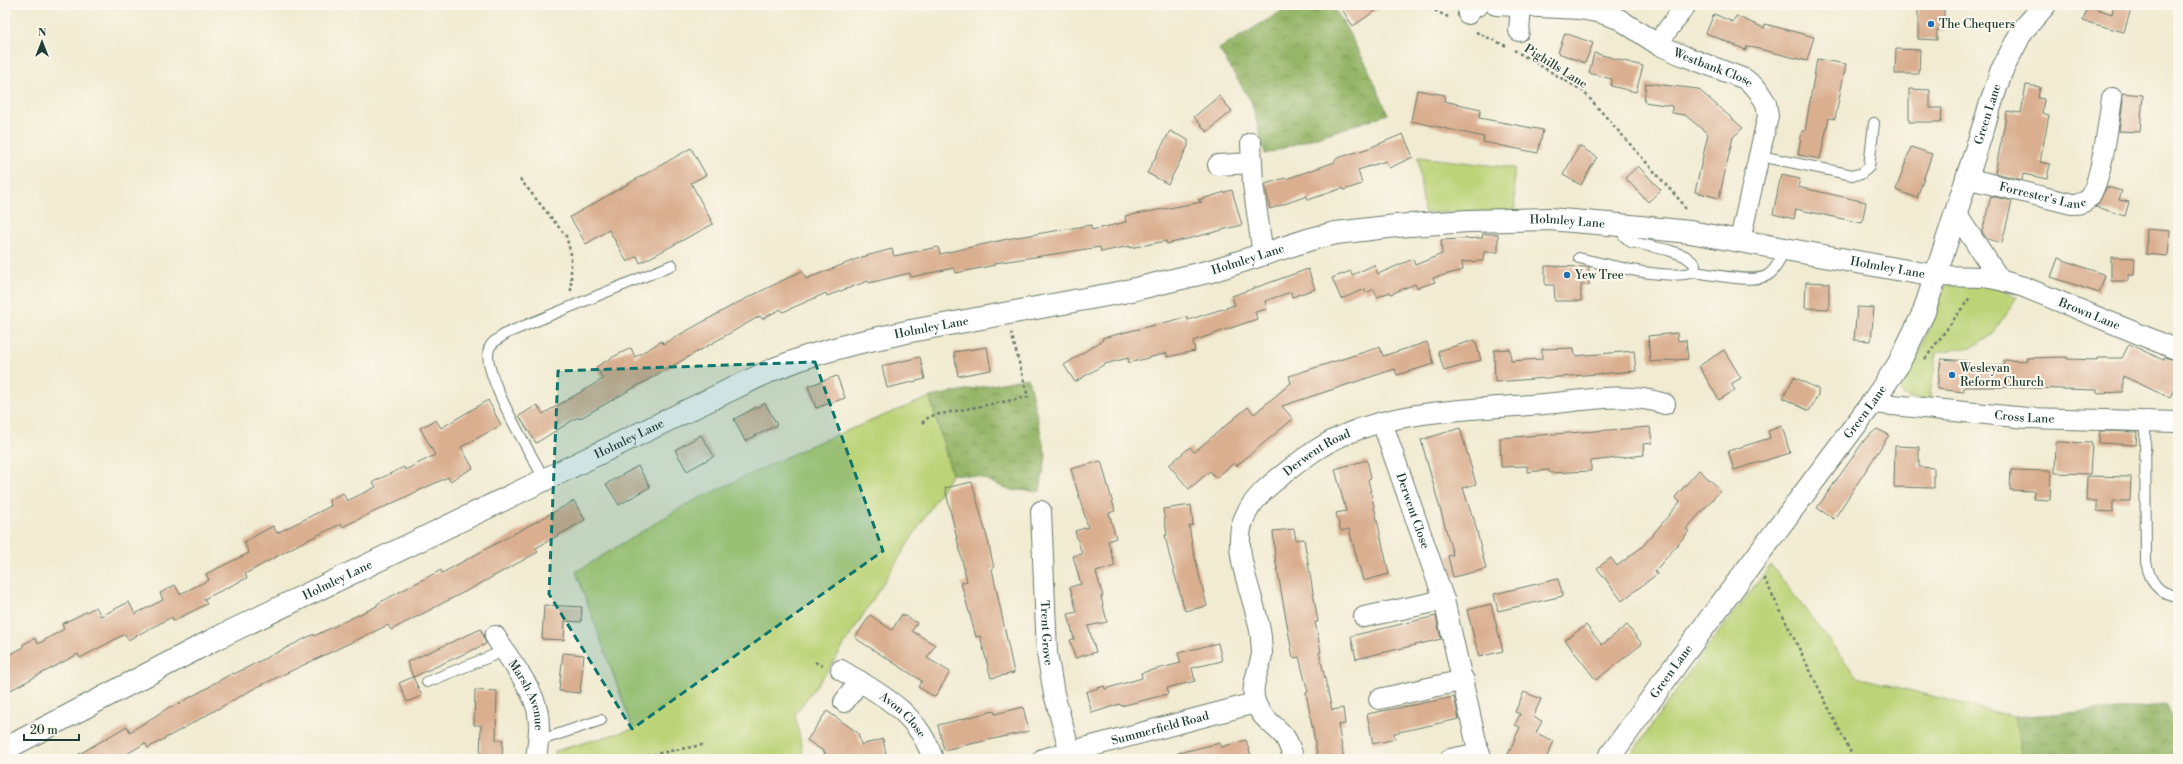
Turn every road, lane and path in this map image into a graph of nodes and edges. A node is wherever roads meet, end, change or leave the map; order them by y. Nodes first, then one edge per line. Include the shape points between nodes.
1 (1424, 5) edge
2 (1496, 5) edge
3 (1686, 5) edge
4 (1521, 6) junction
5 (2038, 11) edge
6 (1467, 17) edge
7 (1519, 31) dead end
8 (1657, 44) junction
9 (2112, 98) dead end
10 (1874, 124) dead end
11 (1251, 143) dead end
12 (1760, 156) junction
13 (1251, 163) junction
14 (1218, 165) dead end
15 (520, 178) dead end
16 (1966, 178) junction
17 (1955, 212) junction
18 (1620, 225) junction
19 (1690, 232) junction
20 (1740, 240) junction
21 (1784, 249) junction
22 (1263, 255) junction
23 (1579, 258) dead end
24 (672, 265) dead end
25 (1694, 272) junction
26 (1935, 276) junction
27 (1992, 278) junction
28 (571, 307) junction
29 (1006, 314) junction
30 (2178, 350) edge
31 (1922, 363) dead end
32 (1872, 403) junction
33 (1665, 404) dead end
34 (2145, 421) junction
35 (922, 422) dead end
36 (1382, 422) junction
37 (2178, 422) edge
38 (545, 480) junction
39 (1041, 511) dead end
40 (1769, 586) dead end
41 (2178, 596) edge
42 (1444, 600) junction
43 (1364, 617) dead end
44 (500, 644) joint
45 (841, 670) dead end
46 (1464, 680) junction
47 (860, 681) junction
48 (427, 682) dead end
49 (1379, 699) dead end
50 (844, 702) dead end
51 (1255, 703) junction
52 (601, 720) dead end
53 (704, 748) dead end
54 (5, 749) edge
55 (537, 750) edge
56 (1070, 752) junction
57 (1480, 756) edge
58 (629, 759) edge
59 (933, 759) edge
60 (1043, 759) edge
61 (1294, 759) edge
62 (1450, 759) edge
63 (1608, 759) edge
64 (1854, 759) edge

1 - 6 path, Pighills Lane
2 - 4 street, Westbank Close
3 - 8 street
4 - 7 street
4 - 8 street, Westbank Close via 1580,9 1601,13 1619,19
5 - 16 main road, Green Lane via 2014,45 2001,72
6 - 19 path, Pighills Lane via 1517,52 1583,91 1684,206
8 - 12 street, Westbank Close via 1745,79 1757,89 1766,103 1768,116
9 - 16 street, Forrester's Lane via 2103,155 2092,193 2086,200 2072,204
10 - 12 lane via 1869,167 1861,174 1853,175
11 - 13 street
12 - 20 street, Westbank Close
13 - 14 street
13 - 22 street
15 - 28 path via 566,236 571,254
16 - 17 main road, Green Lane
17 - 26 main road, Green Lane
17 - 27 street
18 - 19 main road, Holmley Lane
18 - 22 main road, Holmley Lane via 1549,219 1396,226 1336,233
18 - 25 lane via 1624,236 1631,242 1685,256 1695,264
19 - 20 main road, Holmley Lane
20 - 21 main road, Holmley Lane
21 - 25 lane via 1778,265 1767,276 1755,279
21 - 26 main road, Holmley Lane
22 - 29 main road, Holmley Lane via 1211,271 1130,290
23 - 25 lane via 1631,271 1685,275
24 - 28 lane
26 - 27 street, Brown Lane
26 - 32 main road, Green Lane via 1924,312 1910,343
27 - 30 street, Brown Lane via 2024,287
27 - 31 path
28 - 38 lane via 507,333 492,343 488,350 487,362 495,385
29 - 35 path via 1028,397 930,416
29 - 38 main road, Holmley Lane via 911,331 806,357 774,369
32 - 34 street, Cross Lane via 2027,418
32 - 63 main road, Green Lane via 1676,663
33 - 36 street, Derwent Road via 1637,397 1420,415
34 - 37 street, Cross Lane
34 - 41 lane via 2146,562 2150,580 2159,589
36 - 42 street, Derwent Close
36 - 51 street, Derwent Road via 1349,433 1315,450 1268,486 1255,499 1242,522 1242,560 1262,647 1254,690
38 - 54 main road, Holmley Lane via 213,640
39 - 56 street, Trent Grove via 1047,653 1054,694
40 - 64 path
42 - 43 street
42 - 46 street, Derwent Close
44 - 48 lane
44 - 55 street, Marsh Avenue via 527,686 537,709
45 - 47 street, Avon Close
46 - 49 street
46 - 57 street, Derwent Close
47 - 50 street
47 - 59 street, Avon Close via 897,704 922,734
51 - 56 street, Summerfield Road
51 - 61 street via 1261,714 1290,745
52 - 55 lane
53 - 58 path via 702,744
56 - 60 street, Summerfield Road
57 - 62 street, Derwent Close

